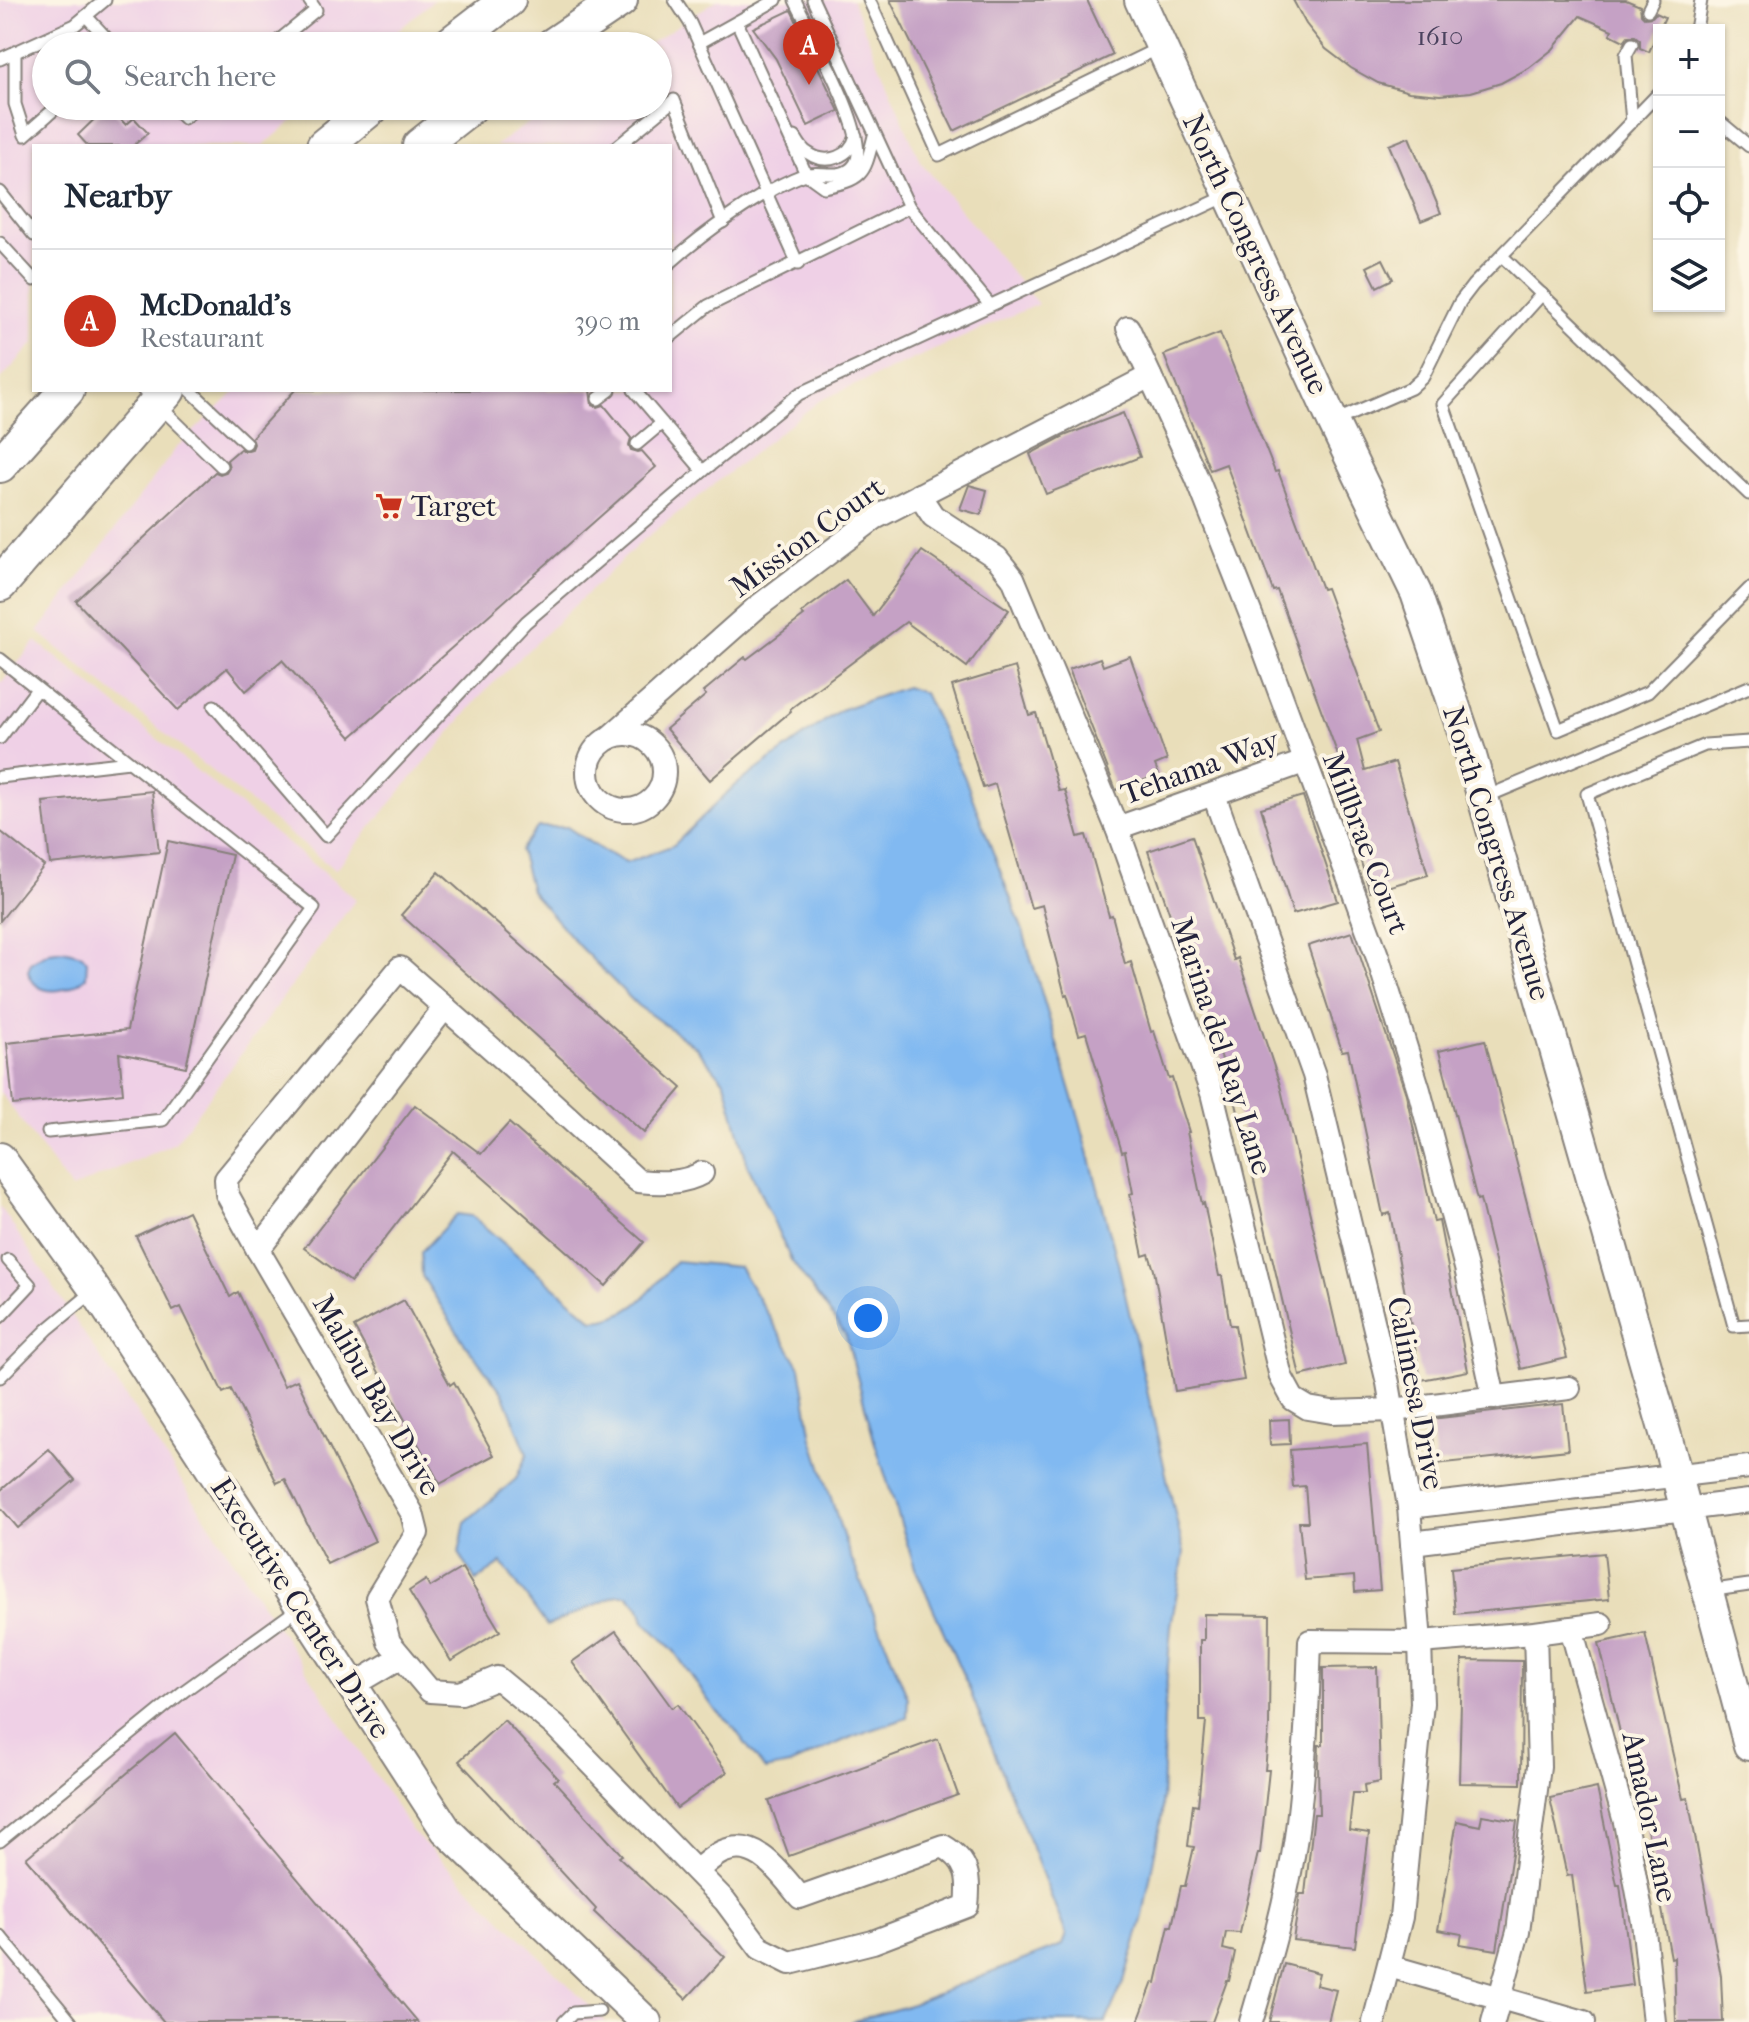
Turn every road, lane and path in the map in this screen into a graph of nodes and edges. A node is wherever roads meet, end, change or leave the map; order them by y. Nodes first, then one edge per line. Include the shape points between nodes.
1 (105, 0) edge
2 (309, 0) edge
3 (508, 0) edge
4 (590, 0) edge
5 (620, 0) edge
6 (675, 0) edge
7 (776, 0) edge
8 (795, 0) edge
9 (813, 0) edge
10 (869, 0) edge
11 (1140, 0) edge
12 (1701, 0) edge
13 (86, 16) junction
14 (737, 22) junction
15 (1697, 24) edge
16 (61, 32) edge
17 (101, 32) edge
18 (289, 32) edge
19 (466, 32) edge
20 (563, 32) edge
21 (572, 32) edge
22 (699, 43) junction
23 (1632, 44) dead end
24 (32, 46) edge
25 (1161, 47) junction
26 (15, 54) junction
27 (0, 59) edge
28 (1656, 96) edge
29 (672, 102) edge
30 (780, 117) junction
31 (42, 120) edge
32 (356, 120) edge
33 (453, 120) edge
34 (650, 120) edge
35 (1632, 122) junction
36 (1725, 126) edge
37 (857, 135) junction
38 (874, 136) junction
39 (326, 144) edge
40 (423, 144) edge
41 (620, 144) edge
42 (1749, 146) edge
43 (806, 174) junction
44 (0, 192) edge
45 (766, 195) junction
46 (1229, 195) junction
47 (909, 207) junction
48 (723, 222) junction
49 (32, 232) edge
50 (0, 243) edge
51 (1502, 256) junction
52 (672, 261) edge
53 (798, 264) junction
54 (32, 278) edge
55 (1542, 294) junction
56 (990, 305) junction
57 (1128, 328) dead end
58 (672, 335) edge
59 (1150, 376) junction
60 (65, 392) edge
61 (192, 392) edge
62 (607, 392) edge
63 (636, 392) edge
64 (156, 394) edge
65 (598, 399) dead end
66 (1333, 422) junction
67 (662, 423) junction
68 (246, 443) dead end
69 (637, 444) dead end
70 (0, 465) edge
71 (221, 466) dead end
72 (703, 471) junction
73 (1749, 494) edge
74 (919, 495) junction
75 (0, 584) edge
76 (1749, 589) edge
77 (0, 659) edge
78 (1749, 687) edge
79 (37, 689) junction
80 (214, 706) dead end
81 (0, 738) edge
82 (609, 738) dead end
83 (1749, 742) edge
84 (129, 762) junction
85 (1304, 762) junction
86 (0, 777) edge
87 (1214, 795) junction
88 (1483, 798) junction
89 (1117, 828) junction
90 (445, 1007) junction
91 (48, 1132) dead end
92 (0, 1158) edge
93 (702, 1173) dead end
94 (258, 1250) junction
95 (8, 1260) dead end
96 (95, 1290) junction
97 (0, 1317) edge
98 (1749, 1325) edge
99 (0, 1377) edge
100 (1569, 1388) dead end
101 (1494, 1398) junction
102 (1393, 1410) junction
103 (1749, 1467) edge
104 (1677, 1475) junction
105 (1553, 1489) junction
106 (1465, 1500) junction
107 (1749, 1501) edge
108 (1409, 1507) junction
109 (1686, 1509) junction
110 (1559, 1524) junction
111 (1469, 1536) junction
112 (1412, 1543) junction
113 (1749, 1585) edge
114 (1708, 1591) junction
115 (299, 1608) junction
116 (1601, 1624) dead end
117 (1571, 1628) junction
118 (1535, 1633) junction
119 (1420, 1642) junction
120 (401, 1657) junction
121 (352, 1686) junction
122 (1749, 1745) edge
123 (0, 1841) edge
124 (696, 1871) junction
125 (0, 1936) edge
126 (1389, 1966) junction
127 (1500, 1999) junction
128 (604, 2009) edge
129 (71, 2022) edge
130 (564, 2022) edge
131 (646, 2022) edge
132 (1251, 2022) edge
133 (1374, 2022) edge
134 (1493, 2022) edge
135 (1584, 2022) edge
136 (1654, 2022) edge

1 - 13 lane
2 - 18 lane via 316,10
3 - 19 main road
4 - 20 main road
5 - 21 main road
6 - 22 lane
7 - 14 lane
8 - 37 lane
9 - 38 lane
10 - 25 lane via 939,155
11 - 25 street, North Congress Avenue
12 - 15 lane
13 - 16 lane
13 - 17 lane
14 - 22 lane
14 - 30 lane
22 - 45 lane
23 - 35 lane via 1626,55
24 - 26 lane
25 - 46 street, North Congress Avenue
26 - 27 lane
26 - 31 lane via 15,104 25,135
28 - 35 lane
29 - 48 lane
30 - 37 lane via 806,152 823,159 839,158 853,147
30 - 43 lane
32 - 39 main road
33 - 40 main road
34 - 41 lane
35 - 51 lane
36 - 42 lane
37 - 43 lane via 859,153 844,173
38 - 43 lane via 865,170 849,183 824,187
38 - 47 lane
43 - 45 lane
44 - 49 lane
45 - 48 lane
45 - 53 lane
46 - 56 lane
46 - 66 street, North Congress Avenue
47 - 53 lane
47 - 56 lane
48 - 52 lane
50 - 54 lane
51 - 55 lane
51 - 66 lane via 1460,302 1423,377 1411,388
53 - 58 lane via 708,306
55 - 73 lane
55 - 76 lane via 1443,404 1558,730 1648,692
56 - 72 lane via 799,394
57 - 59 street, Millbrae Court
59 - 74 street, Mission Court
59 - 85 street, Millbrae Court via 1203,493
60 - 70 main road
61 - 68 lane
62 - 65 lane
63 - 67 lane
64 - 71 lane
64 - 75 main road
66 - 88 street, North Congress Avenue via 1416,593
67 - 69 lane
67 - 72 lane
72 - 80 lane via 526,622 326,836
74 - 82 street, Mission Court via 875,518 756,608
74 - 89 street, Marina del Ray Lane via 933,516 997,558 1013,578
77 - 79 lane
78 - 88 lane
79 - 81 lane
79 - 84 lane
83 - 98 lane via 1705,745 1587,794 1734,1326
84 - 86 lane
84 - 91 lane via 314,908 163,1120
85 - 87 street, Tehama Way
85 - 101 street, Millbrae Court via 1378,958 1419,1090
87 - 89 street, Tehama Way
87 - 102 street, Calimesa Drive via 1314,1075
88 - 104 street, North Congress Avenue
89 - 102 street, Marina del Ray Lane via 1212,1093 1281,1377 1293,1399 1308,1408
90 - 93 street, Malibu Bay Drive via 638,1181 691,1179
90 - 94 street
90 - 94 street, Malibu Bay Drive via 400,968 226,1179 227,1194
92 - 96 street, Executive Center Drive
94 - 120 street, Malibu Bay Drive via 412,1513 417,1533 377,1598 389,1642
95 - 97 lane via 30,1285
96 - 99 lane
96 - 115 street, Executive Center Drive
100 - 101 street, Marina del Ray Lane
101 - 102 street, Marina del Ray Lane
102 - 108 street, Calimesa Drive
103 - 104 street
104 - 105 street
104 - 109 street, North Congress Avenue
105 - 106 street
105 - 110 street
106 - 108 street
106 - 111 street
107 - 109 street
108 - 112 street, Calimesa Drive
109 - 110 street
109 - 114 street, North Congress Avenue
110 - 111 street
111 - 112 street
112 - 119 street, Calimesa Drive
113 - 114 lane
114 - 122 street, North Congress Avenue
115 - 121 street, Executive Center Drive
115 - 123 lane via 184,1691
116 - 117 street
117 - 118 street
117 - 136 street, Amador Lane via 1625,1822
118 - 119 street
118 - 127 street via 1539,1766 1518,1932
119 - 126 street, Calimesa Drive via 1422,1703 1414,1799 1401,1917
119 - 132 street via 1310,1641 1308,1731 1296,1838 1277,1934
120 - 121 street
120 - 124 street, Malibu Bay Drive via 430,1691 461,1693 497,1678 555,1726
121 - 128 street, Executive Center Drive via 446,1830
124 - 124 street, Malibu Bay Drive via 760,1948 790,1963 873,1942 967,1906 969,1888 958,1855 943,1846 800,1897 753,1850 737,1847 722,1852
125 - 129 lane
126 - 127 street
126 - 133 street, Calimesa Drive
127 - 134 street
127 - 135 street
128 - 130 lane via 573,2013
128 - 131 street, Executive Center Drive

